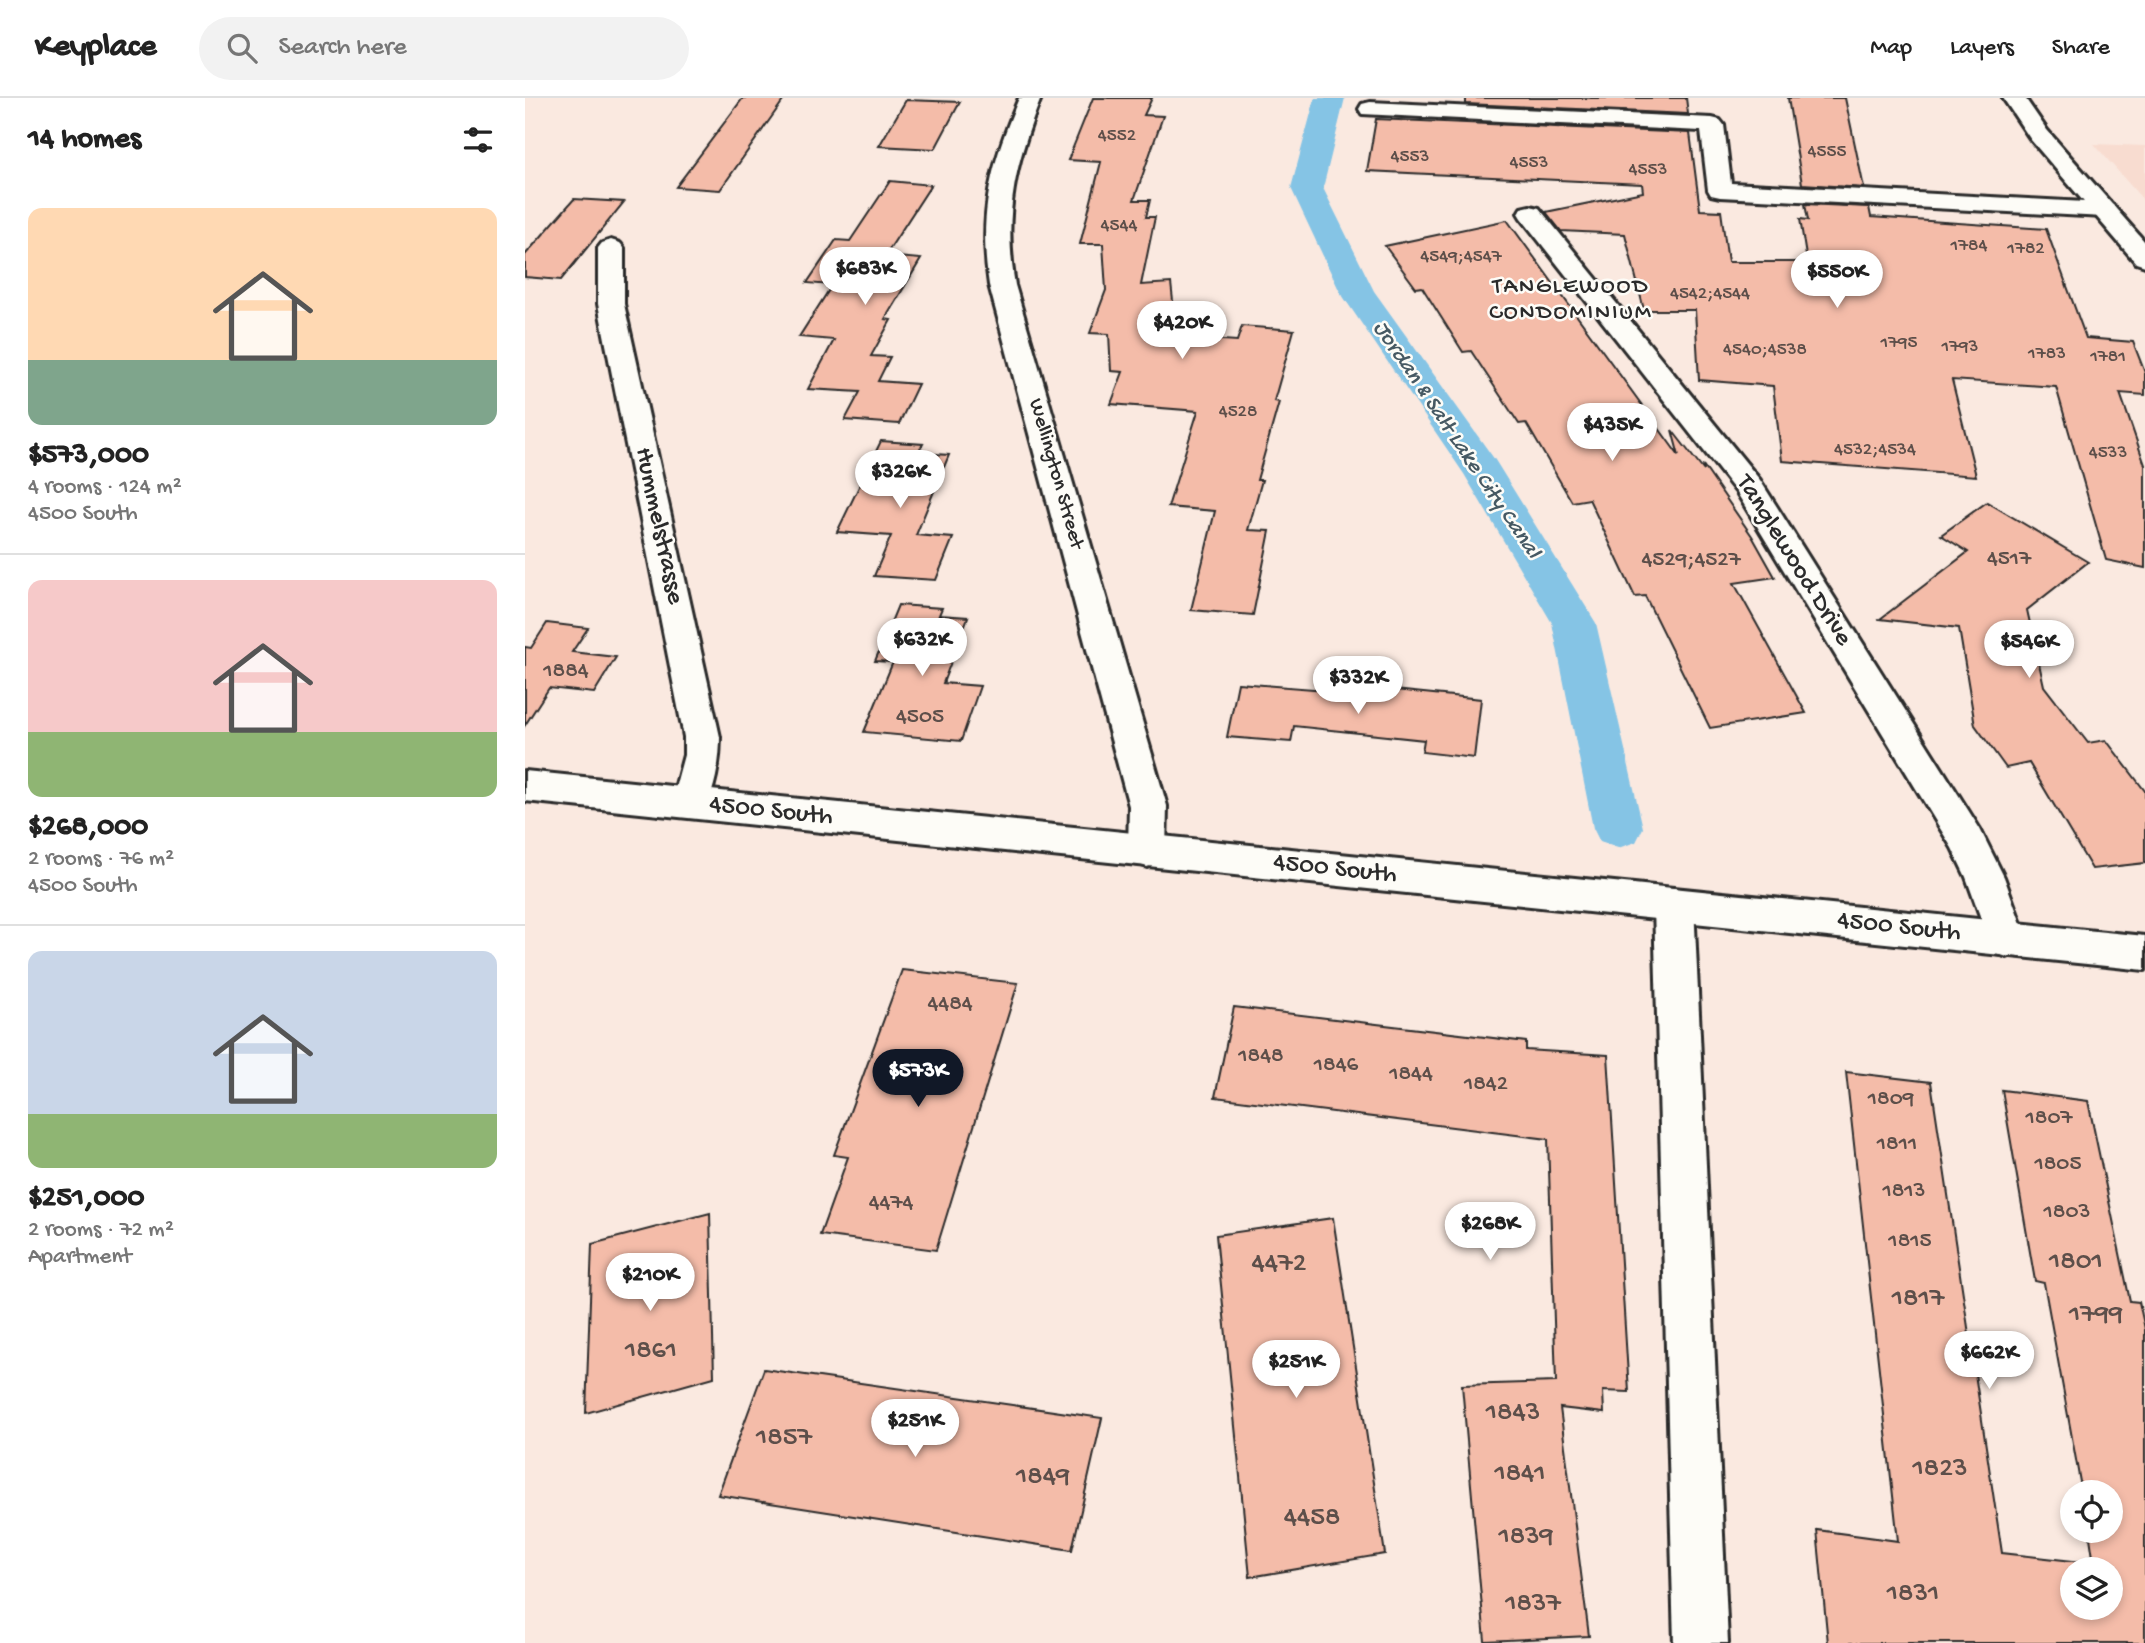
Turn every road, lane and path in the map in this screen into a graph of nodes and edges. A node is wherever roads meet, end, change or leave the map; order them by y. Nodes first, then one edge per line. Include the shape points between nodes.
1 (1030, 98) edge
2 (2014, 98) edge
3 (1370, 109) dead end
4 (2104, 210) junction
5 (1529, 213) dead end
6 (611, 248) dead end
7 (2145, 258) edge
8 (525, 786) edge
9 (690, 803) junction
10 (1147, 851) junction
11 (1674, 905) junction
12 (2007, 940) junction
13 (2145, 953) edge
14 (1701, 1643) edge

1 - 10 street, Wellington Street via 997,199 996,258 1148,806
2 - 4 street via 2039,135
3 - 4 street via 1712,125 1720,190
4 - 7 street
5 - 12 street, Tanglewood Drive via 1749,487 1967,840
6 - 9 street, Hummelstrasse via 611,304 702,737
8 - 9 street, 4500 South
9 - 10 street, 4500 South
10 - 11 street, 4500 South
11 - 12 street, 4500 South
11 - 14 street
12 - 13 street, 4500 South

